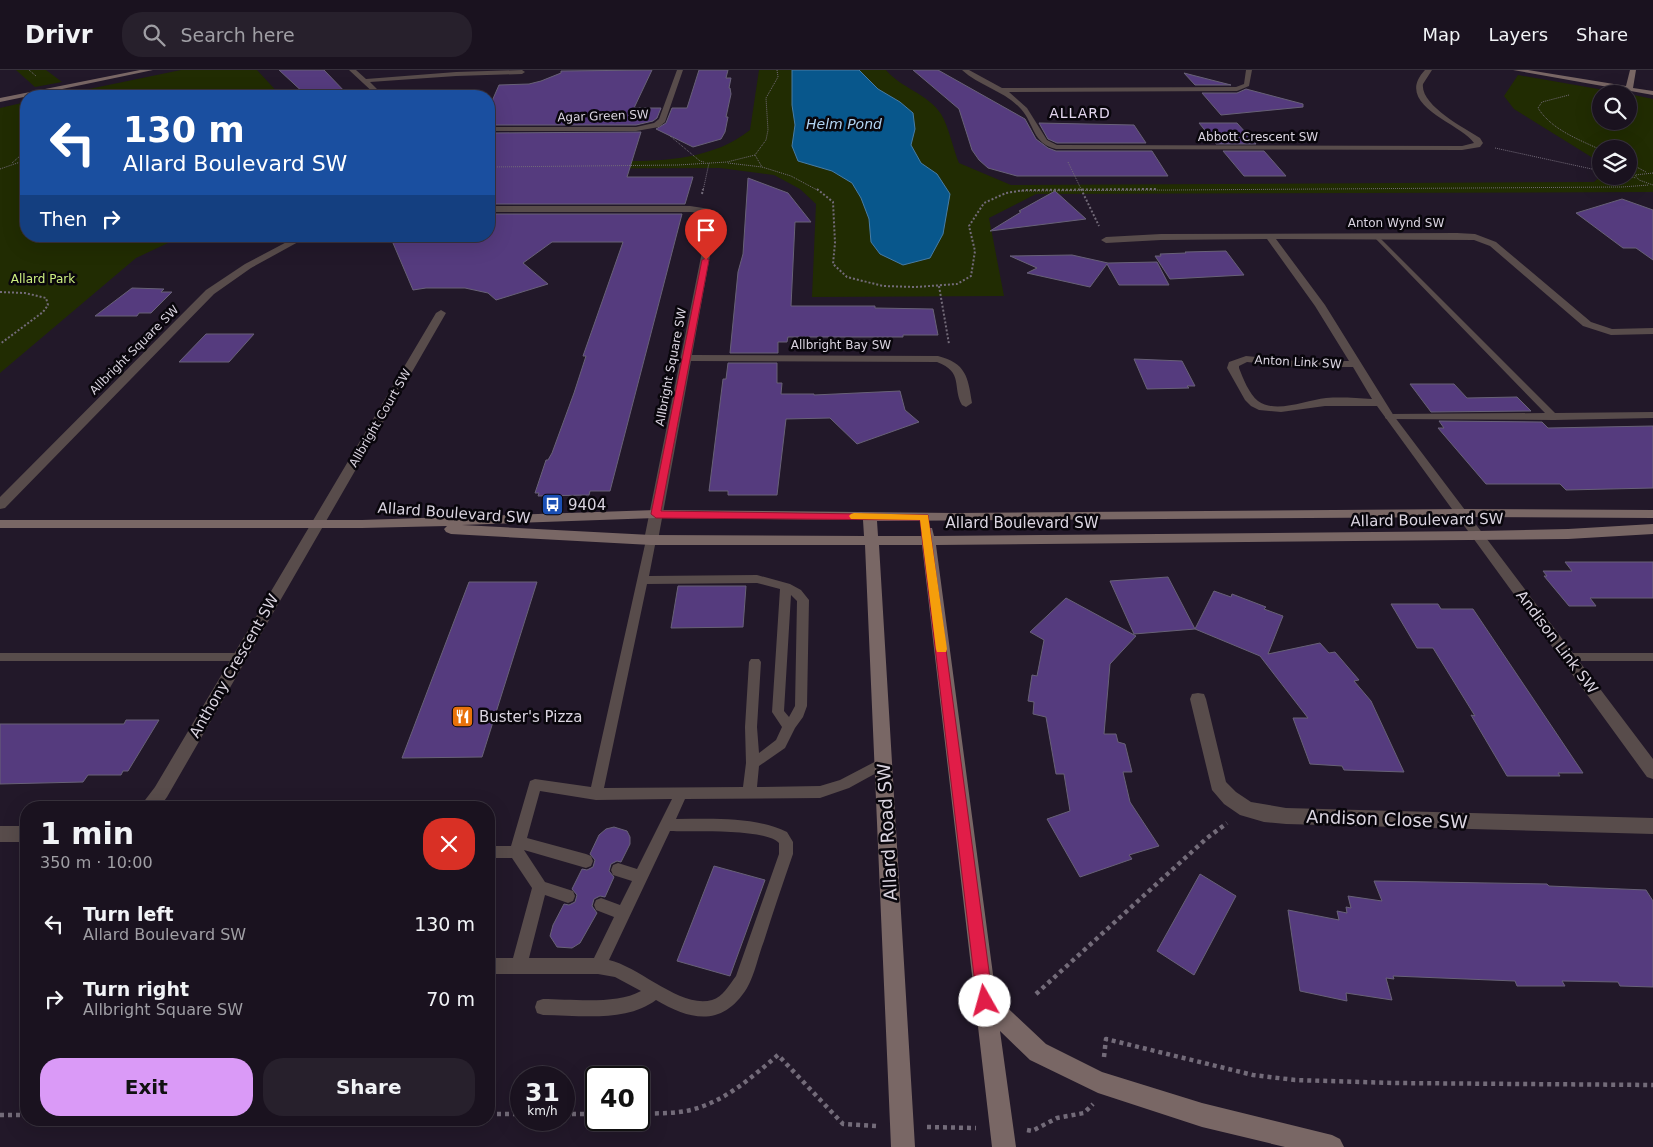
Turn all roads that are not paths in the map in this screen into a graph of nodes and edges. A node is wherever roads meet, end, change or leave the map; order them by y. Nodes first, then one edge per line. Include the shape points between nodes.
1 (147, 70) edge
2 (352, 70) edge
3 (680, 70) edge
4 (965, 70) edge
5 (1249, 70) edge
6 (1429, 70) edge
7 (1516, 70) edge
8 (1633, 70) edge
9 (1530, 71) edge
10 (522, 72) dead end
11 (363, 81) junction
12 (1607, 85) edge
13 (1630, 85) edge
14 (49, 90) edge
15 (374, 90) edge
16 (1000, 90) junction
17 (1637, 90) edge
18 (1653, 93) edge
19 (20, 96) edge
20 (0, 100) edge
21 (495, 129) edge
22 (495, 209) edge
23 (1269, 236) junction
24 (1376, 236) junction
25 (1106, 240) road end
26 (294, 242) edge
27 (441, 313) dead end
28 (1653, 331) edge
29 (687, 358) junction
30 (1356, 364) junction
31 (1379, 402) junction
32 (966, 403) dead end
33 (1653, 415) edge
34 (1389, 417) junction
35 (1554, 417) junction
36 (0, 505) edge
37 (1461, 513) junction
38 (656, 514) junction
39 (1653, 514) edge
40 (870, 516) junction
41 (924, 517) junction
42 (318, 523) junction
43 (0, 524) edge
44 (362, 524) junction
45 (1653, 529) edge
46 (1478, 536) junction
47 (928, 539) junction
48 (650, 540) junction
49 (871, 540) junction
50 (643, 580) junction
51 (786, 586) junction
52 (0, 657) edge
53 (239, 657) junction
54 (1569, 657) junction
55 (1653, 657) edge
56 (755, 662) dead end
57 (1198, 699) dead end
58 (789, 726) junction
59 (884, 762) junction
60 (753, 763) junction
61 (1653, 772) edge
62 (749, 793) junction
63 (596, 794) junction
64 (681, 794) junction
65 (154, 801) edge
66 (666, 826) junction
67 (1653, 826) edge
68 (0, 834) edge
69 (20, 834) edge
70 (517, 847) junction
71 (495, 851) edge
72 (586, 861) dead end
73 (618, 870) dead end
74 (642, 877) junction
75 (540, 887) junction
76 (568, 896) dead end
77 (601, 905) dead end
78 (624, 913) junction
79 (495, 966) edge
80 (519, 966) junction
81 (598, 966) junction
82 (654, 991) junction
83 (985, 1001) junction
84 (543, 1007) dead end
85 (903, 1137) edge
86 (1002, 1138) edge
87 (1332, 1147) edge

1 - 14 street
2 - 11 street
3 - 21 street, Agar Green SW via 662,120 656,125 636,129
4 - 16 street, Abbott Crescent SW
5 - 16 street via 1247,85 1237,89
6 - 16 street, Abbott Crescent SW via 1421,80 1421,94 1430,106 1477,140 1477,145 1462,148 1061,148 1043,142 1026,110
7 - 9 street
8 - 13 street
9 - 12 street
10 - 11 street
11 - 15 street
17 - 18 street
19 - 20 street
22 - 29 street, Allbright Square SW via 699,210 711,214 713,221
23 - 24 street, Anton Wynd SW
23 - 25 street, Anton Wynd SW
23 - 30 street, Anton Link SW via 1320,305
24 - 28 street, Anton Wynd SW via 1456,236 1486,240 1587,324 1611,332
24 - 35 lane
26 - 36 street, Allbright Square SW via 240,271 210,292
27 - 42 street, Allbright Court SW
29 - 32 street, Allbright Bay SW via 929,359 952,363 960,371
29 - 38 street, Allbright Square SW
30 - 31 street, Anton Link SW
30 - 31 street, Anton Link SW via 1296,364 1246,359 1233,364 1233,368 1249,398 1262,407
31 - 34 street, Anton Link SW
33 - 35 lane
34 - 35 lane
34 - 37 street, Anton Link SW
37 - 39 street, Allard Boulevard SW
37 - 41 street, Allard Boulevard SW
37 - 46 street, Andison Link SW
38 - 40 street, Allard Boulevard SW
38 - 44 street, Allard Boulevard SW
38 - 48 street, Allbright Square SW
40 - 41 street, Allard Boulevard SW
40 - 49 street, Allard Road SW
41 - 47 street
42 - 43 street, Allard Boulevard SW
42 - 44 street, Allard Boulevard SW
42 - 53 street, Anthony Crescent SW
44 - 48 street, Allard Boulevard SW
45 - 46 street, Allard Boulevard SW
46 - 47 street, Allard Boulevard SW
46 - 54 street, Andison Link SW
47 - 49 street, Allard Boulevard SW
47 - 83 street
48 - 49 street, Allard Boulevard SW
48 - 50 lane
49 - 59 street, Allard Road SW
50 - 51 lane via 757,579
50 - 63 lane
51 - 58 lane via 778,712
51 - 58 lane via 803,600 801,706
52 - 53 lane
53 - 65 street, Anthony Crescent SW
54 - 55 lane
54 - 61 street, Andison Link SW
56 - 60 lane via 751,727
57 - 67 street, Andison Close SW via 1218,784 1246,809 1286,816
58 - 60 lane via 783,743
59 - 62 lane via 816,793
59 - 85 street, Allard Road SW
60 - 62 lane
62 - 64 lane
63 - 64 lane
63 - 70 lane via 535,785
64 - 66 lane
66 - 74 lane
66 - 82 lane via 761,830 783,836 788,844 748,968 736,992 714,1007 696,1010
68 - 69 street
70 - 71 lane
70 - 72 lane
70 - 75 lane
73 - 74 lane
74 - 78 lane
75 - 76 lane
75 - 80 lane
77 - 78 lane
78 - 81 lane
79 - 80 lane
80 - 81 lane
81 - 82 lane via 618,970
82 - 84 lane via 647,998 624,1006
83 - 86 street
83 - 87 street via 1038,1052 1098,1082 1202,1115

